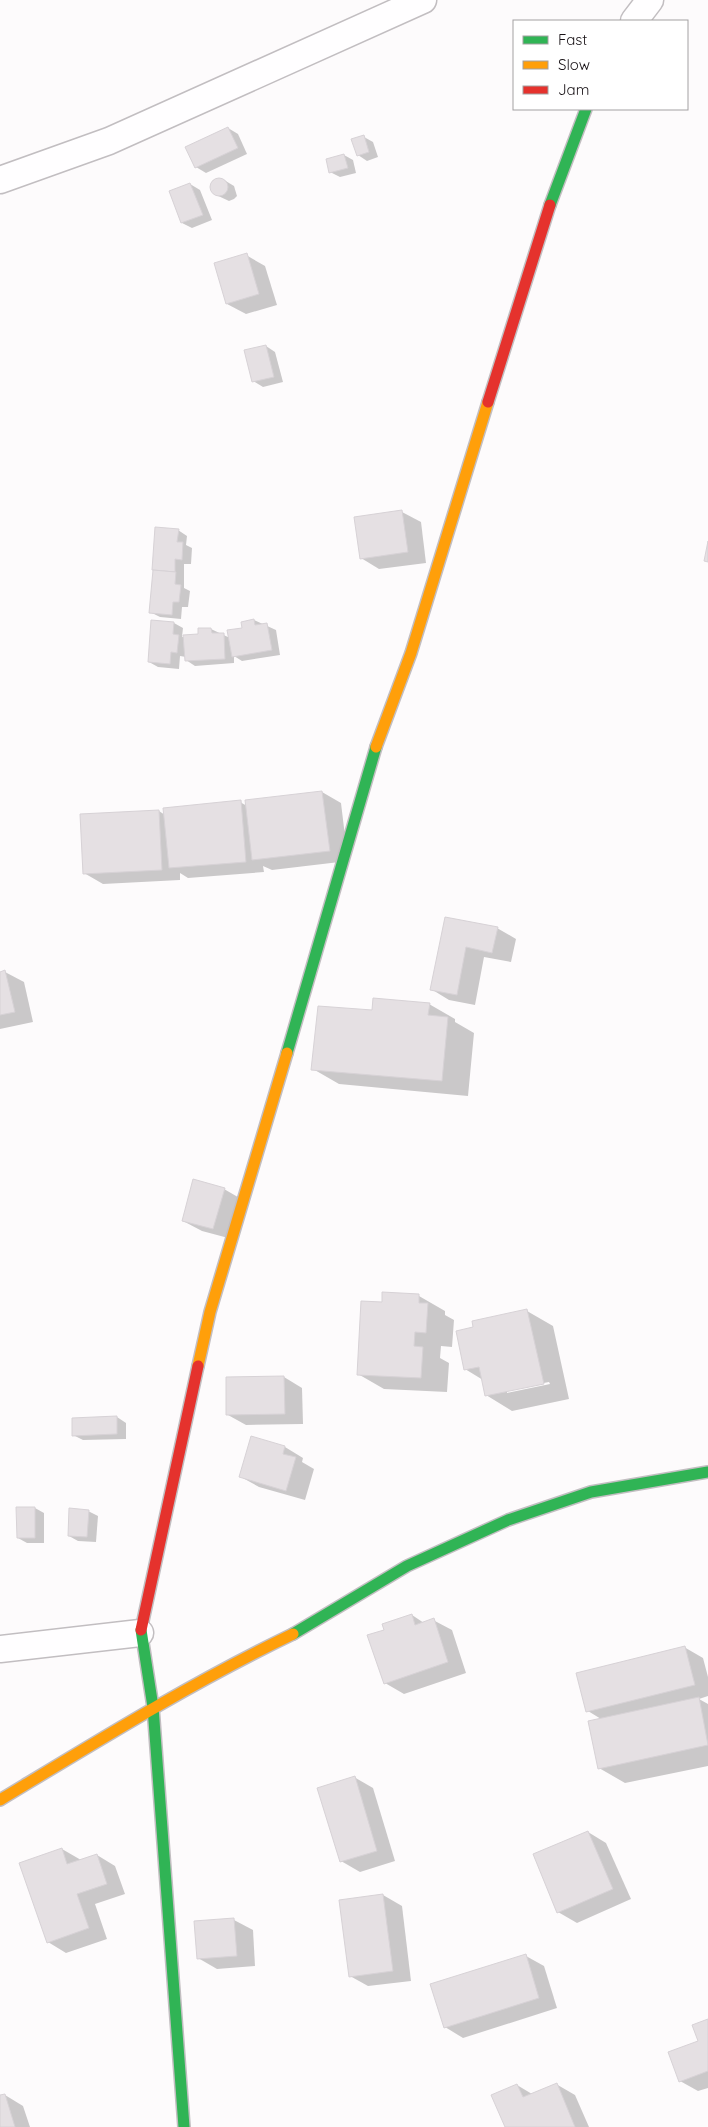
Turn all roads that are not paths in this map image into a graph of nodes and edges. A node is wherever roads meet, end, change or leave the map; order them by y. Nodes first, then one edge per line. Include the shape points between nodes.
1 (423, 0) edge
2 (650, 0) edge
3 (635, 20) edge
4 (586, 110) edge
5 (0, 165) edge
6 (26, 171) junction
7 (0, 180) edge
8 (708, 1472) edge
9 (140, 1633) junction
10 (0, 1649) edge
11 (153, 1707) junction
12 (0, 1800) edge
13 (184, 2127) edge

1 - 6 street via 109,141
2 - 3 street
4 - 9 street via 542,226 411,653 370,762 210,1312
5 - 6 street
6 - 7 street
8 - 11 street via 591,1492 508,1520 407,1566 293,1634
9 - 10 street
9 - 11 street
11 - 12 street
11 - 13 street

